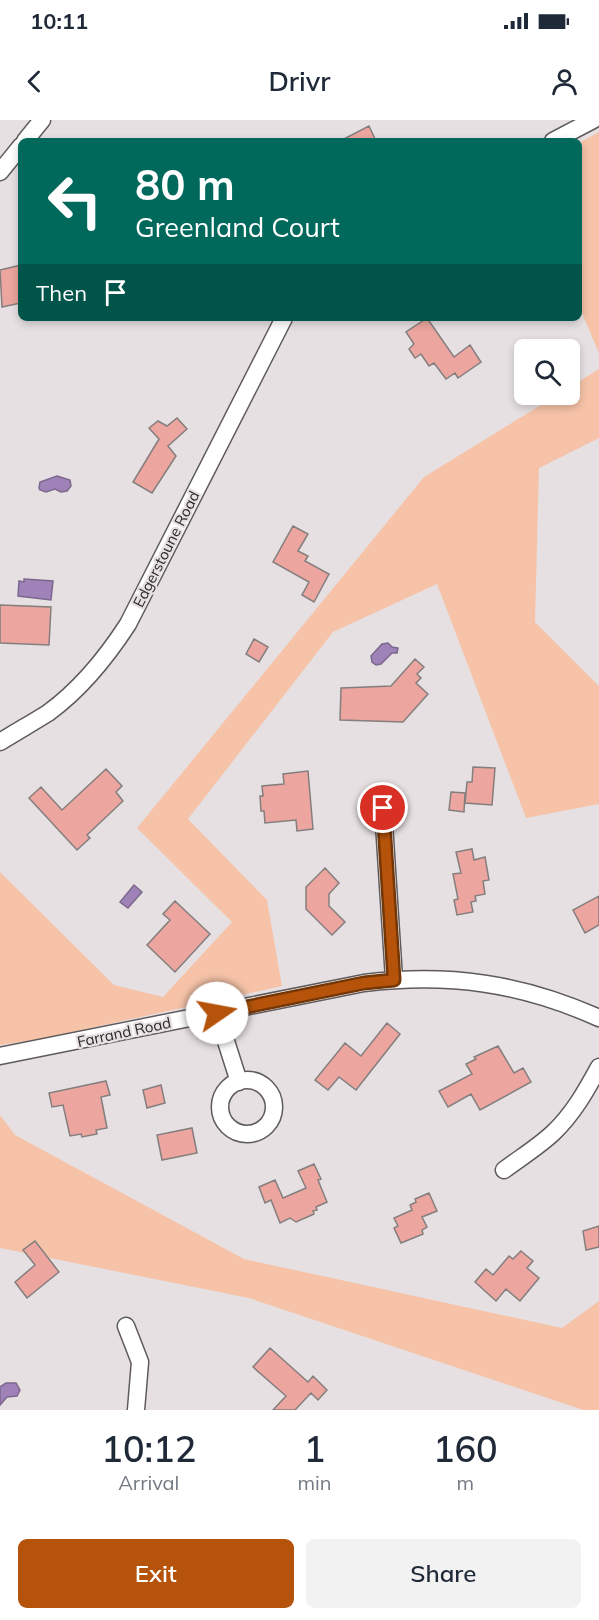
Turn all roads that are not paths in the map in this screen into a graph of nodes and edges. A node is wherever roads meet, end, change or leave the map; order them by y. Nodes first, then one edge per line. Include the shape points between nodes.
1 (42, 120) edge
2 (593, 120) edge
3 (27, 138) edge
4 (559, 138) edge
5 (18, 150) edge
6 (0, 172) edge
7 (282, 321) edge
8 (0, 742) edge
9 (383, 808) dead end
10 (394, 980) junction
11 (217, 1013) junction
12 (599, 1018) edge
13 (0, 1056) edge
14 (599, 1067) edge
15 (239, 1082) dead end
16 (504, 1170) dead end
17 (126, 1326) dead end
18 (136, 1410) edge

1 - 3 street
2 - 4 street
5 - 6 street
7 - 8 street, Edgerstoune Road via 128,624 111,650 70,696
9 - 10 street
10 - 11 street, Farrand Road
10 - 12 street, Farrand Road via 432,978 500,985 540,995
11 - 13 street, Farrand Road
11 - 15 street
14 - 16 street via 582,1098 553,1133
17 - 18 street via 140,1362

